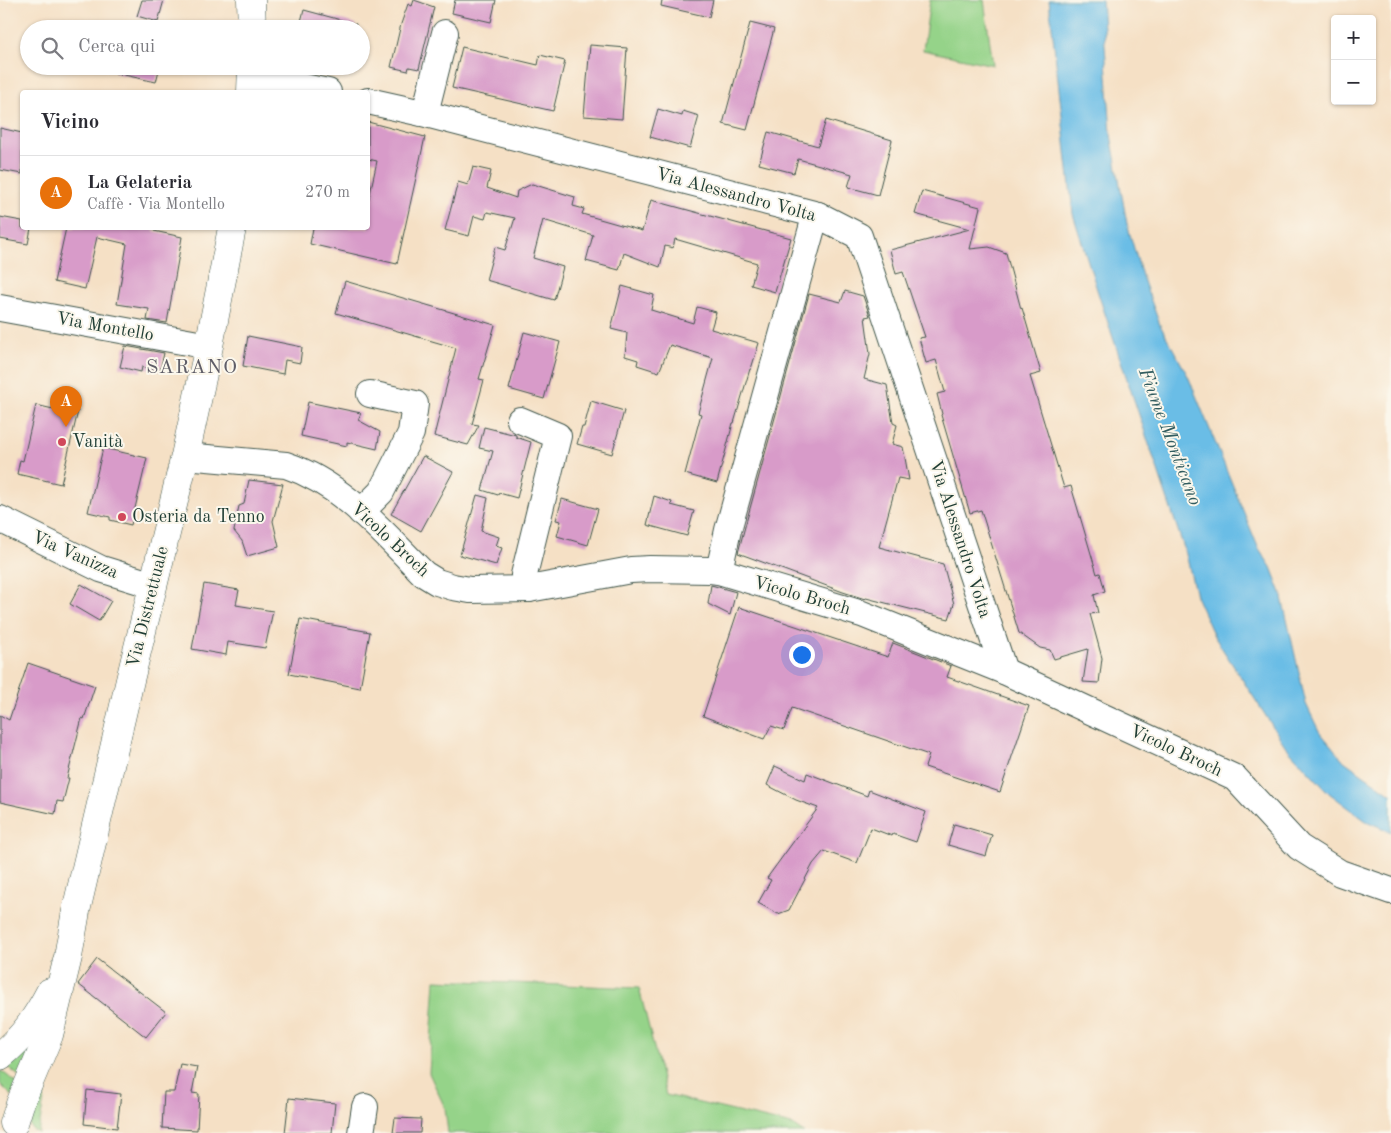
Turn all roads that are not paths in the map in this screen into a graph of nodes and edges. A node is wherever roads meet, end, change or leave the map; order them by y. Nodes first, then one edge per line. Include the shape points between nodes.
1 (251, 0) edge
2 (252, 20) edge
3 (446, 33) dead end
4 (252, 79) edge
5 (318, 90) edge
6 (370, 101) edge
7 (422, 113) junction
8 (818, 215) junction
9 (232, 230) edge
10 (0, 308) edge
11 (209, 346) junction
12 (370, 394) dead end
13 (520, 420) dead end
14 (185, 456) junction
15 (361, 512) junction
16 (0, 519) edge
17 (719, 571) junction
18 (153, 585) junction
19 (528, 589) junction
20 (1004, 671) junction
21 (1391, 891) edge
22 (68, 957) junction
23 (0, 1056) edge
24 (0, 1098) edge
25 (365, 1107) dead end
26 (18, 1130) edge
27 (361, 1133) edge

1 - 2 main road
3 - 7 street
4 - 5 street
6 - 7 street, Via Alessandro Volta
7 - 8 street, Via Alessandro Volta
8 - 17 street
8 - 20 street, Via Alessandro Volta via 859,236
9 - 11 main road, Via Distrettuale
10 - 11 street, Via Montello
11 - 14 main road, Via Distrettuale
12 - 15 street via 415,404 411,433 382,492
13 - 19 street via 558,436 524,575
14 - 15 street, Vicolo Broch via 286,465 315,477
14 - 18 main road, Via Distrettuale
15 - 19 street, Vicolo Broch via 424,574 437,582 470,590
16 - 18 street, Via Vanizza via 101,569
17 - 19 street, Vicolo Broch via 631,570
17 - 20 street, Vicolo Broch via 862,614
18 - 22 main road, Via Distrettuale
20 - 21 street, Vicolo Broch via 1235,778 1299,847 1340,873
22 - 23 main road via 40,1012 26,1032
22 - 26 main road via 49,1035 20,1104
24 - 26 main road
25 - 27 street

